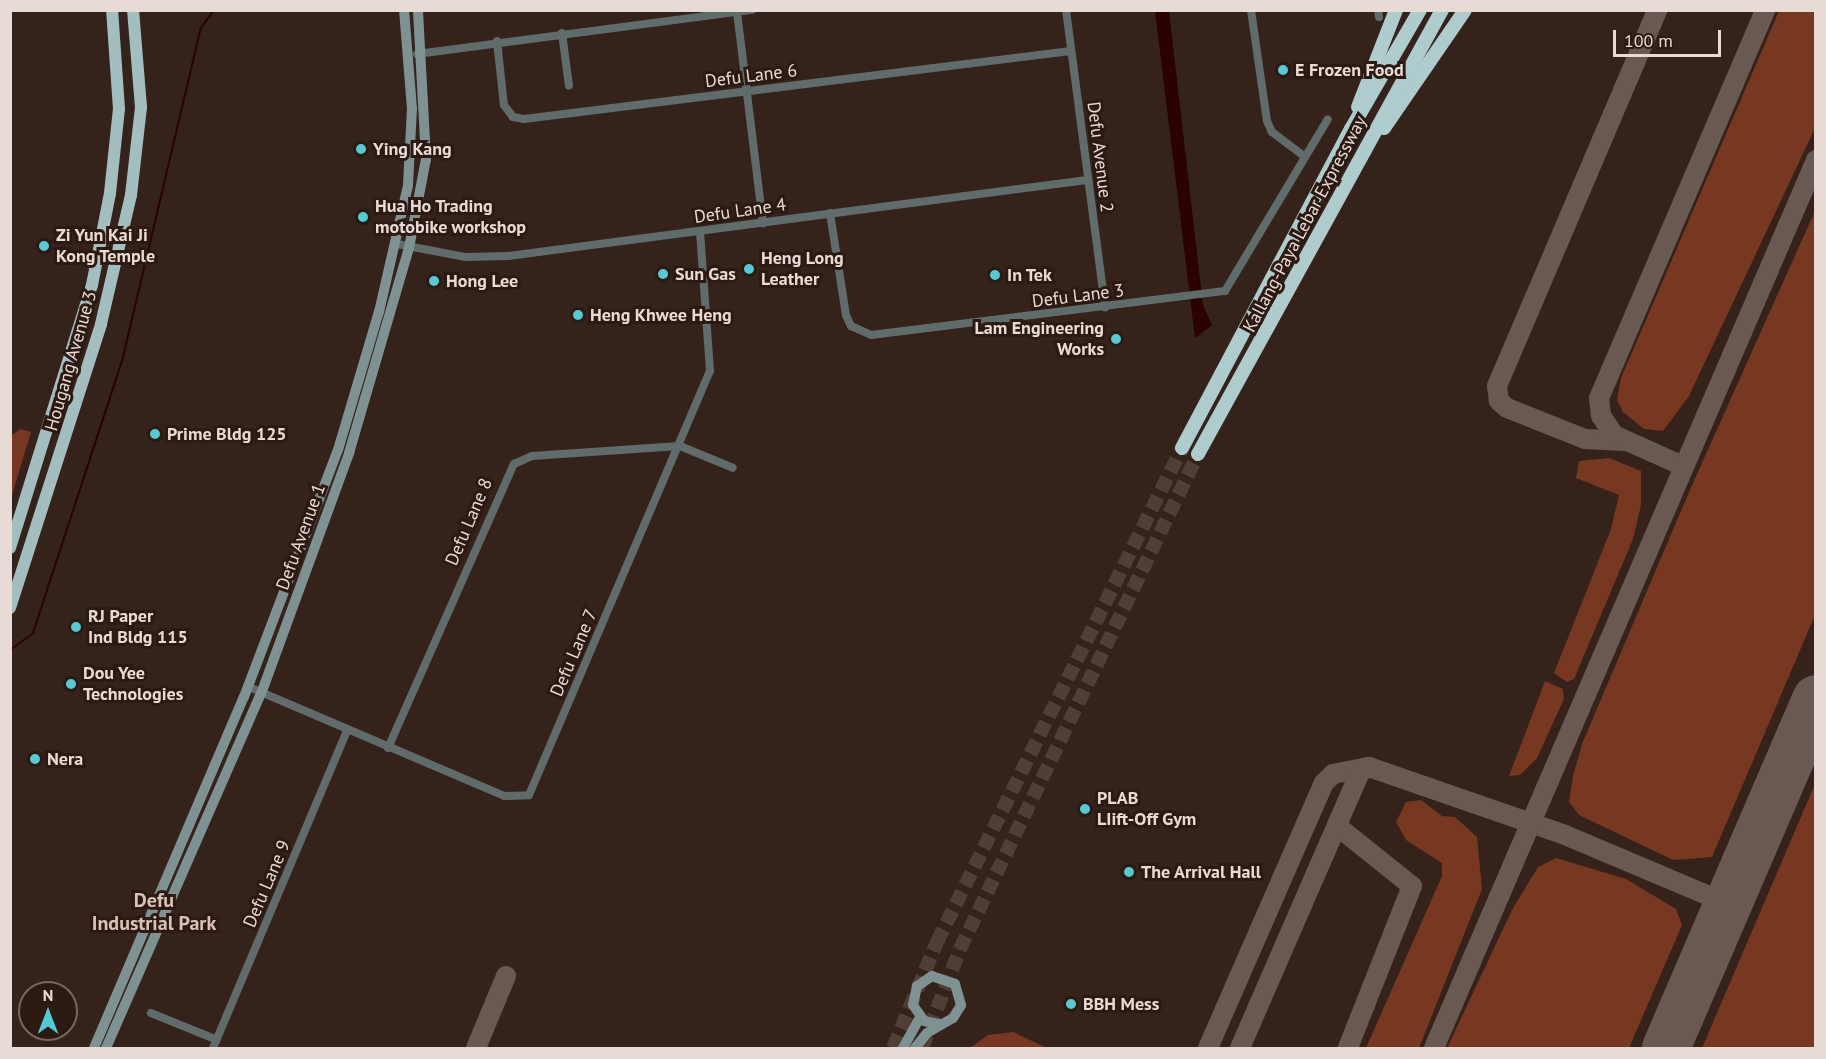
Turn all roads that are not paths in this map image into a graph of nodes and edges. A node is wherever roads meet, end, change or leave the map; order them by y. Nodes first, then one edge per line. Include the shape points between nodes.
1 (112, 10) edge
2 (133, 10) edge
3 (404, 10) edge
4 (418, 10) edge
5 (752, 10) edge
6 (1066, 10) edge
7 (1251, 10) edge
8 (1396, 10) edge
9 (1420, 10) edge
10 (1442, 10) edge
11 (1466, 10) edge
12 (738, 12) junction
13 (562, 33) junction
14 (497, 41) junction
15 (1071, 51) junction
16 (423, 53) junction
17 (410, 55) junction
18 (569, 86) dead end
19 (747, 92) junction
20 (1328, 119) dead end
21 (1351, 129) junction
22 (1304, 156) junction
23 (1361, 158) junction
24 (1087, 180) junction
25 (830, 213) junction
26 (763, 223) junction
27 (700, 232) junction
28 (397, 244) junction
29 (410, 248) junction
30 (114, 271) junction
31 (92, 285) junction
32 (1105, 307) junction
33 (680, 446) junction
34 (1182, 448) tunnel mouth
35 (1198, 454) tunnel mouth
36 (733, 468) dead end
37 (10, 548) edge
38 (10, 608) edge
39 (249, 687) junction
40 (261, 694) junction
41 (347, 731) junction
42 (388, 748) junction
43 (151, 1013) dead end
44 (920, 1017) junction
45 (940, 1024) junction
46 (215, 1044) edge
47 (94, 1048) edge
48 (106, 1048) edge
49 (903, 1048) edge
50 (915, 1048) edge

1 - 31 highway, Hougang Avenue 3 via 118,109
2 - 30 highway, Hougang Avenue 3 via 141,107
3 - 17 main road, Defu Avenue 1
4 - 16 main road, Defu Avenue 1
5 - 12 street
6 - 15 street, Defu Avenue 2
7 - 22 street via 1267,121 1272,132
8 - 21 highway
9 - 21 highway, Kallang-Paya Lebar Expressway
10 - 23 highway, Kallang-Paya Lebar Expressway
11 - 23 highway
12 - 13 street
12 - 19 street
13 - 14 street
13 - 18 street
14 - 16 street
14 - 19 street, Defu Lane 6 via 504,105 513,117
15 - 19 street, Defu Lane 6
15 - 24 street, Defu Avenue 2
16 - 17 street
16 - 29 main road, Defu Avenue 1 via 426,159
17 - 28 main road, Defu Avenue 1 via 412,158
19 - 26 street
20 - 22 street, Defu Lane 3
21 - 34 highway, Kallang-Paya Lebar Expressway
22 - 32 street, Defu Lane 3 via 1225,291
23 - 35 highway, Kallang-Paya Lebar Expressway
24 - 25 street, Defu Lane 4
24 - 32 street, Defu Avenue 2
25 - 26 street, Defu Lane 4
25 - 32 street, Defu Lane 3 via 846,315 862,333
26 - 27 street, Defu Lane 4
27 - 29 street, Defu Lane 4 via 508,256
27 - 33 street, Defu Lane 7 via 712,363
28 - 29 street, Defu Lane 4
28 - 39 main road, Defu Avenue 1 via 339,450
29 - 40 main road, Defu Avenue 1 via 349,453
30 - 31 highway
30 - 38 highway, Hougang Avenue 3 via 69,434
31 - 37 highway, Hougang Avenue 3
33 - 36 street
33 - 42 street, Defu Lane 8 via 532,456 507,471
33 - 42 street, Defu Lane 7 via 529,795 514,799
39 - 40 street, Defu Lane 7
39 - 47 main road, Defu Avenue 1
40 - 41 street, Defu Lane 7
40 - 48 main road, Defu Avenue 1
41 - 42 street, Defu Lane 7
41 - 46 street, Defu Lane 9
43 - 46 street
44 - 45 main road
44 - 45 main road via 913,1005 917,986 944,977 959,990 961,1005 953,1018
44 - 49 main road
45 - 50 main road

